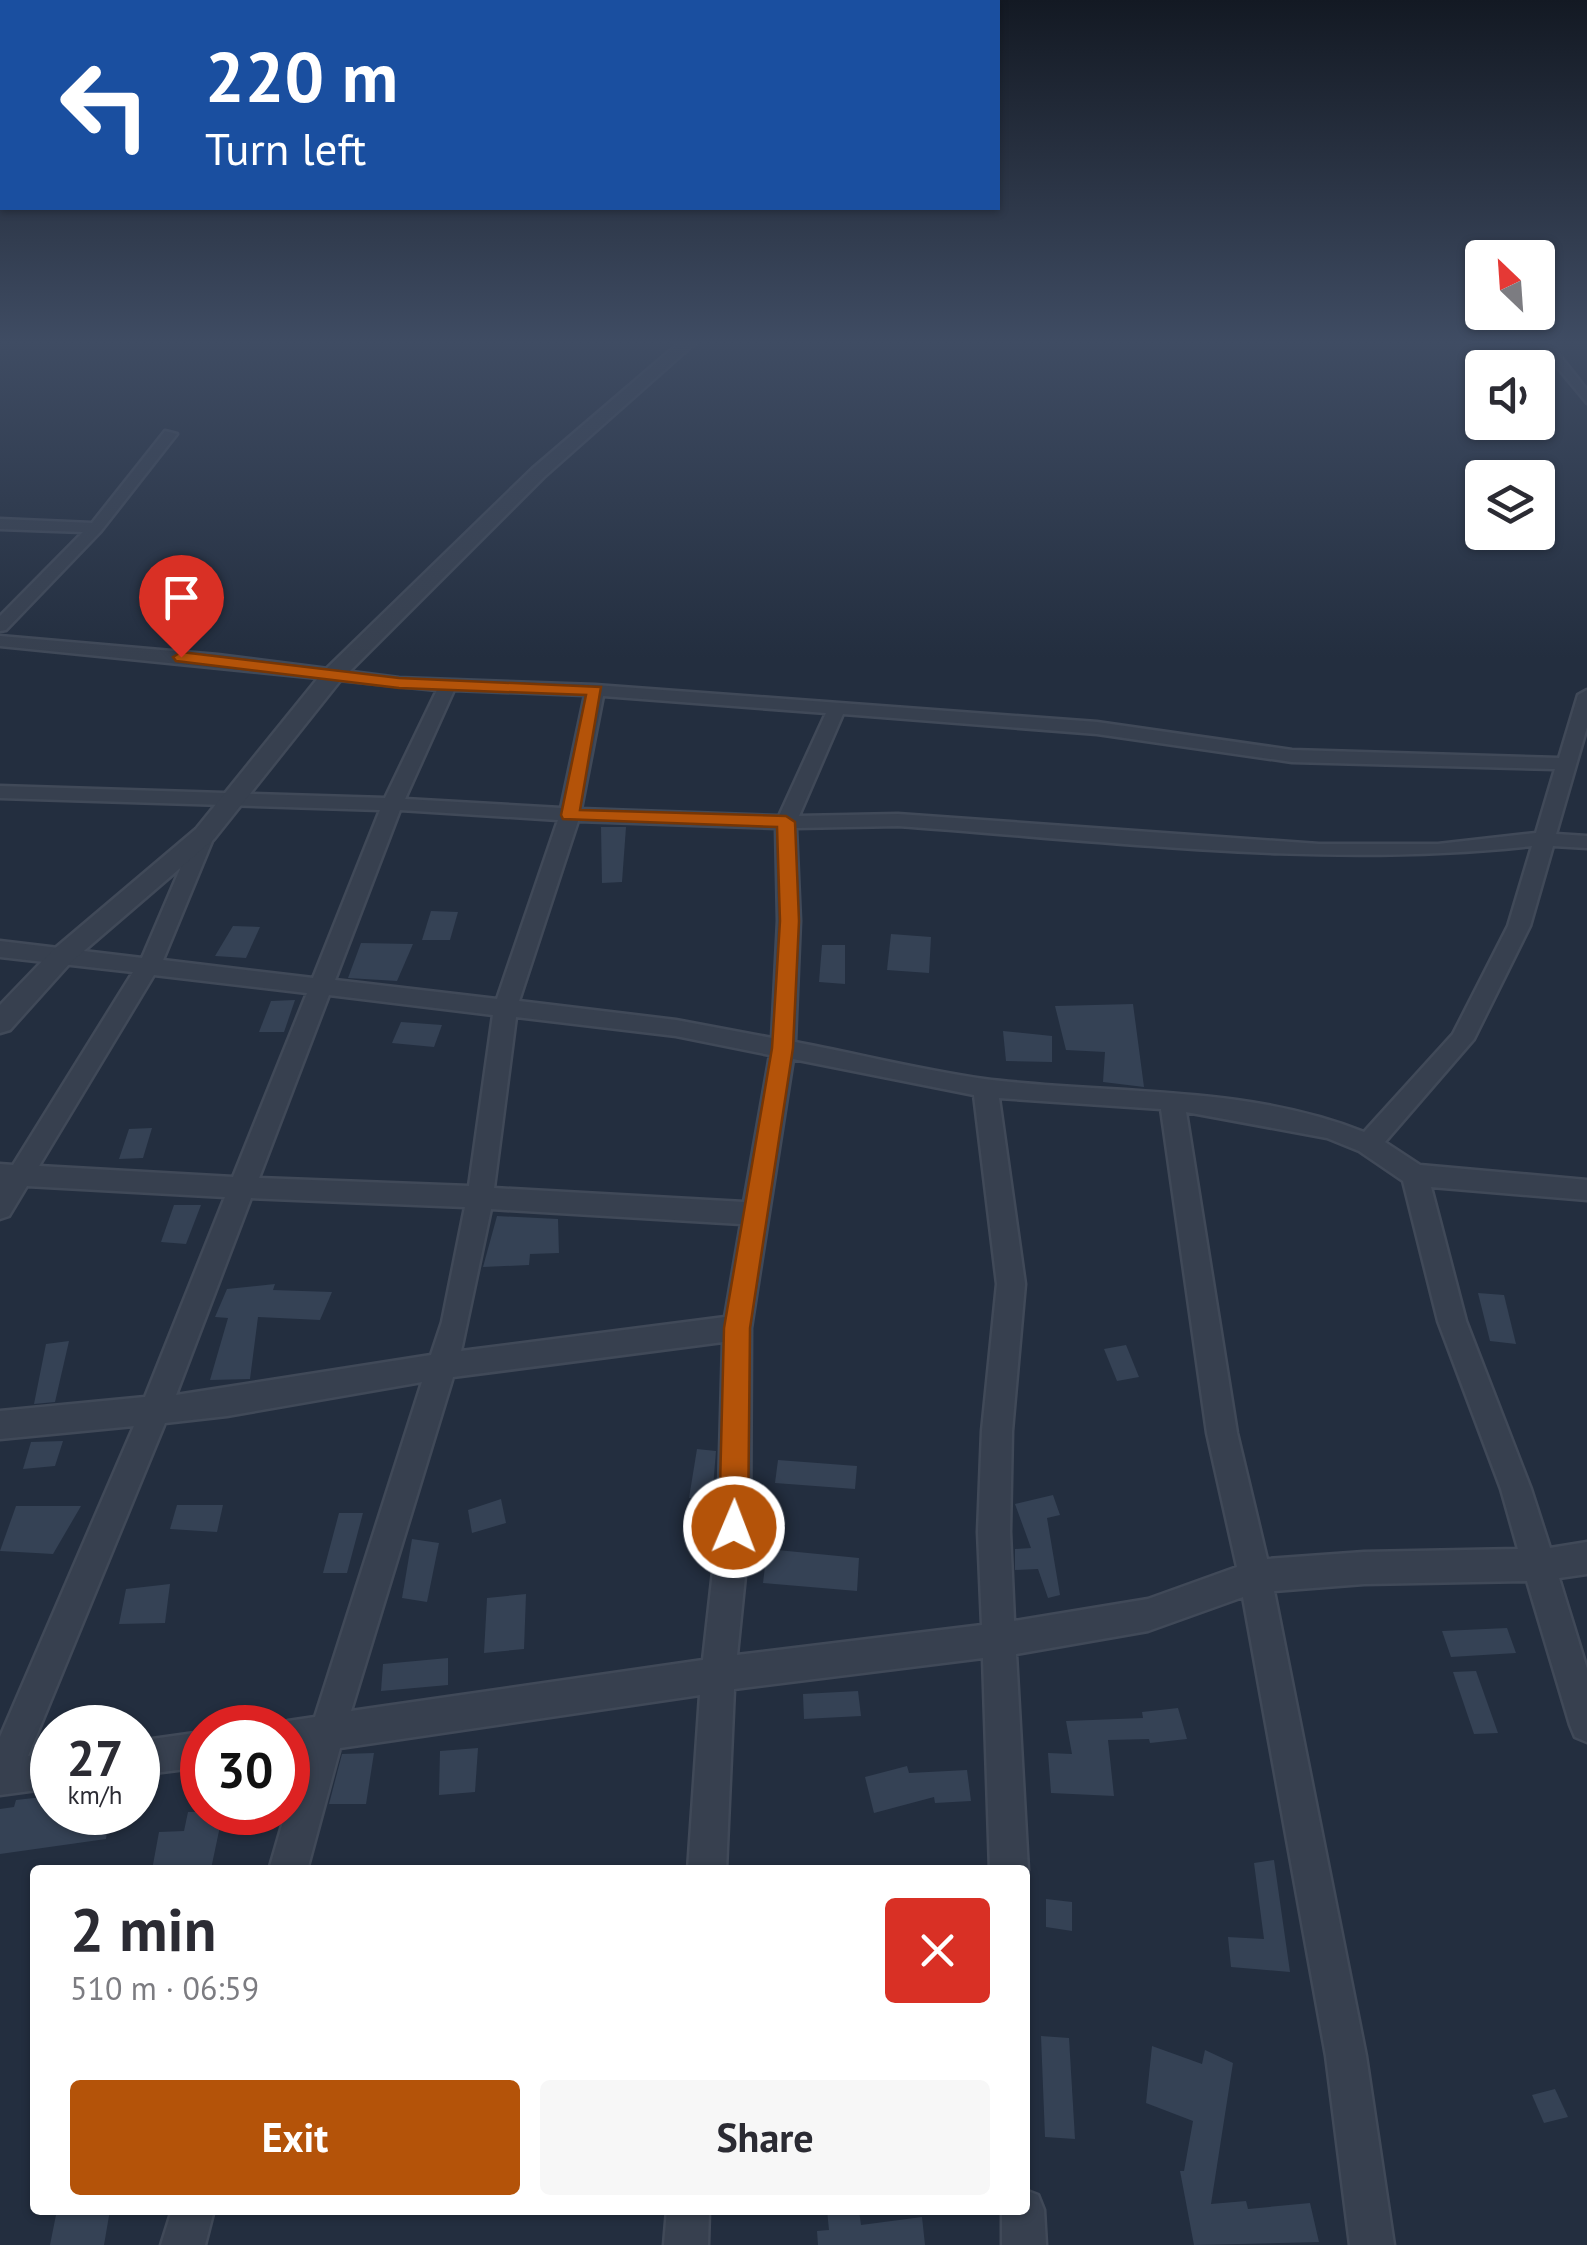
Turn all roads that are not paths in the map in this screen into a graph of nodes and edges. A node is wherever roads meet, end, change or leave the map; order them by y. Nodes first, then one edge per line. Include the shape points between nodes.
1 (158, 448) edge
2 (567, 448) edge
3 (0, 524) edge
4 (96, 528) junction
5 (0, 626) edge
6 (0, 641) edge
7 (331, 677) junction
8 (448, 685) junction
9 (595, 690) junction
10 (1587, 695) edge
11 (838, 706) junction
12 (1566, 764) junction
13 (0, 792) edge
14 (230, 802) junction
15 (393, 804) junction
16 (570, 815) junction
17 (786, 822) junction
18 (204, 834) junction
19 (1542, 839) junction
20 (1587, 842) edge
21 (0, 949) edge
22 (62, 956) junction
23 (147, 964) junction
24 (320, 986) junction
25 (505, 1010) junction
26 (0, 1023) edge
27 (782, 1048) junction
28 (986, 1088) junction
29 (1172, 1100) junction
30 (1368, 1144) junction
31 (10, 1174) edge
32 (1414, 1175) junction
33 (239, 1190) junction
34 (1587, 1190) edge
35 (480, 1198) junction
36 (0, 1208) edge
37 (755, 1214) junction
38 (737, 1328) junction
39 (442, 1366) junction
40 (155, 1410) junction
41 (0, 1425) edge
42 (1587, 1558) edge
43 (1538, 1564) junction
44 (1255, 1576) junction
45 (999, 1638) junction
46 (718, 1675) junction
47 (1587, 1725) edge
48 (327, 1732) junction
49 (310, 1735) edge
50 (30, 1773) edge
51 (1, 1777) edge
52 (289, 1865) edge
53 (707, 1865) edge
54 (1009, 1865) edge
55 (192, 2215) edge
56 (688, 2215) edge
57 (1023, 2215) edge
58 (183, 2245) edge
59 (686, 2245) edge
60 (1024, 2245) edge
61 (1372, 2245) edge

1 - 4 street
2 - 7 street
3 - 4 street
4 - 5 street
6 - 7 street
7 - 8 street
7 - 14 street
8 - 9 street
8 - 15 street
9 - 11 street
9 - 16 street
10 - 12 street
11 - 12 street via 1097,728 1292,756
11 - 17 street
12 - 19 street
13 - 14 street
14 - 15 street
14 - 18 street
15 - 16 street
15 - 24 street
16 - 17 street
16 - 25 street
17 - 19 street via 997,824 1318,850 1438,850
17 - 27 street via 790,921
18 - 22 street
18 - 23 street via 160,947
19 - 20 street
19 - 30 street via 1519,926 1462,1039
21 - 22 street
22 - 23 street
22 - 26 street
23 - 24 street
23 - 31 street
24 - 25 street
24 - 33 street
25 - 27 street via 676,1028
25 - 35 street
27 - 28 street
27 - 37 street
28 - 29 street
28 - 45 street via 1012,1284 997,1431
29 - 30 street via 1330,1129
29 - 44 street via 1222,1433
30 - 32 street
31 - 33 street
31 - 36 street
32 - 34 street
32 - 43 street via 1452,1320
33 - 35 street
33 - 40 street
35 - 37 street
35 - 39 street
37 - 38 street
38 - 39 street
38 - 46 street via 734,1527
39 - 40 street
39 - 48 street
40 - 41 street
40 - 51 street
42 - 43 street
43 - 44 street
43 - 47 street
44 - 45 street via 1148,1615
44 - 61 street via 1346,2056
45 - 46 street
45 - 54 street
46 - 48 street
46 - 53 street
48 - 49 street
48 - 52 street
50 - 51 street
55 - 58 street
56 - 59 street
57 - 60 street

